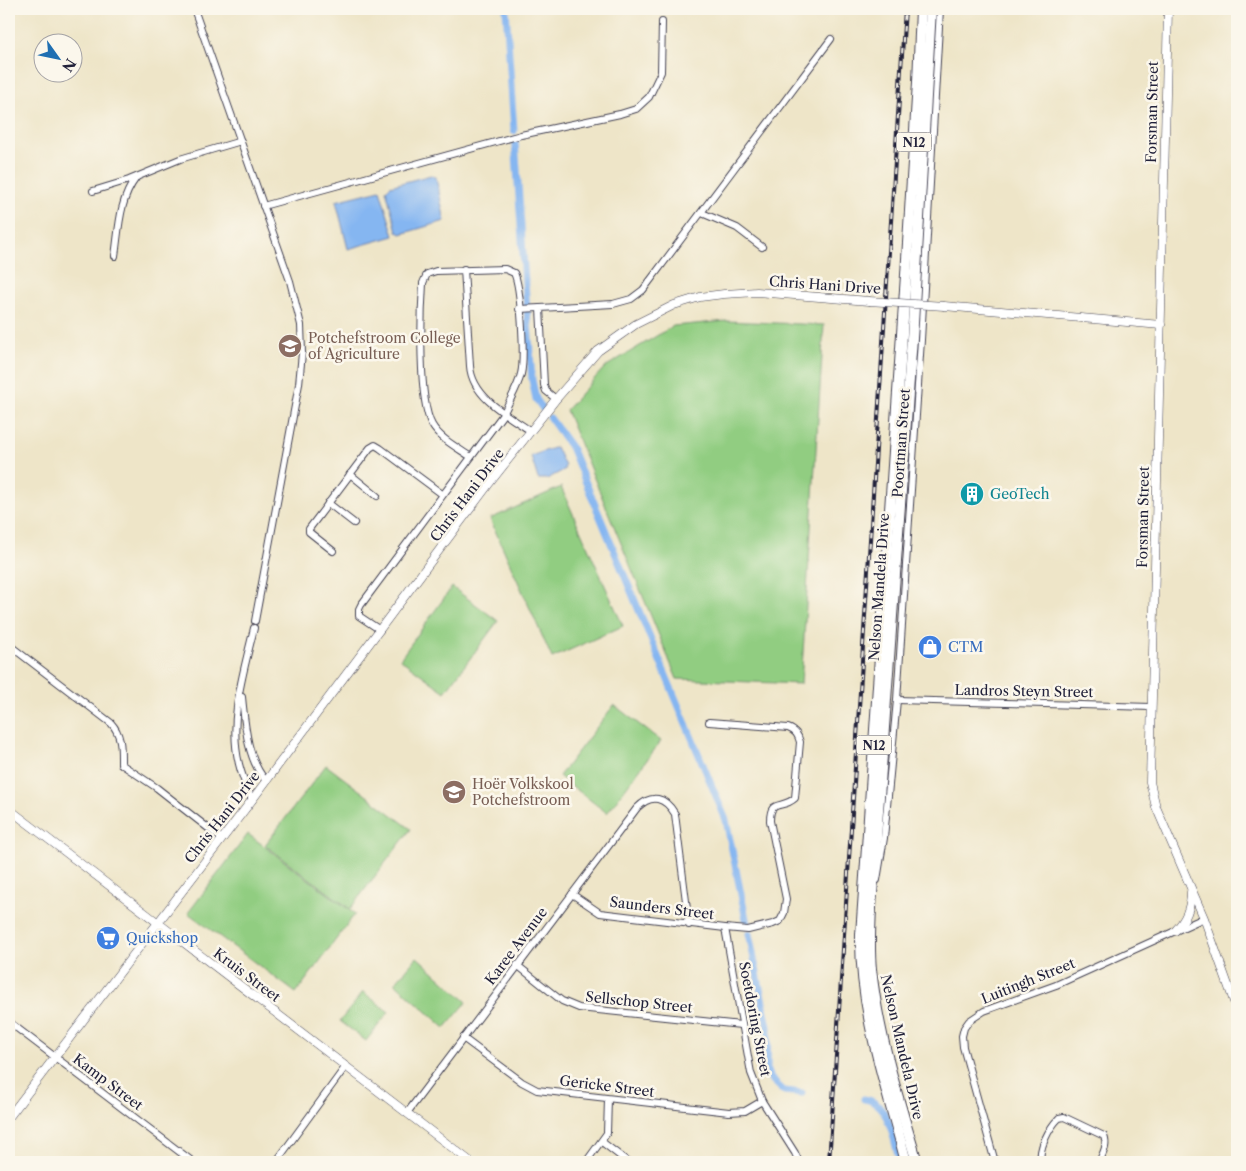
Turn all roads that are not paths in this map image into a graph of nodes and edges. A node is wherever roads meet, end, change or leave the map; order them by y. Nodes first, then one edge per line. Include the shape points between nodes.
1 (194, 9) edge
2 (921, 9) edge
3 (931, 9) edge
4 (940, 9) edge
5 (1168, 9) edge
6 (662, 22) dead end
7 (831, 39) dead end
8 (240, 141) junction
9 (137, 177) junction
10 (93, 191) dead end
11 (263, 206) junction
12 (702, 213) junction
13 (762, 247) dead end
14 (115, 256) dead end
15 (464, 269) junction
16 (525, 308) junction
17 (540, 308) junction
18 (1161, 325) junction
19 (556, 399) junction
20 (504, 413) junction
21 (531, 430) junction
22 (470, 456) junction
23 (350, 474) junction
24 (442, 494) junction
25 (377, 496) dead end
26 (328, 503) junction
27 (354, 523) dead end
28 (333, 552) dead end
29 (380, 630) junction
30 (9, 645) edge
31 (241, 686) junction
32 (897, 700) junction
33 (1151, 707) junction
34 (709, 722) dead end
35 (266, 781) junction
36 (252, 800) junction
37 (9, 809) edge
38 (222, 839) junction
39 (1190, 887) junction
40 (572, 894) junction
41 (871, 908) junction
42 (1204, 918) junction
43 (158, 923) junction
44 (689, 925) junction
45 (726, 928) junction
46 (1176, 931) junction
47 (518, 965) junction
48 (1237, 1010) edge
49 (9, 1022) edge
50 (742, 1026) junction
51 (463, 1038) junction
52 (54, 1057) junction
53 (346, 1066) junction
54 (608, 1099) junction
55 (762, 1101) junction
56 (408, 1113) junction
57 (9, 1117) edge
58 (602, 1142) junction
59 (193, 1162) edge
60 (276, 1162) edge
61 (470, 1162) edge
62 (586, 1162) edge
63 (628, 1162) edge
64 (799, 1162) edge
65 (906, 1162) edge
66 (917, 1162) edge
67 (995, 1162) edge
68 (1041, 1162) edge
69 (1099, 1162) edge

1 - 8 street
2 - 65 highway, Nelson Mandela Drive / N12 via 861,942 871,1030
3 - 41 highway, Nelson Mandela Drive / N12 via 913,324
4 - 32 street, Poortman Street
5 - 18 street, Forsman Street
6 - 11 street via 661,72 649,97 631,111 512,137
7 - 12 street
8 - 9 street via 180,159
8 - 11 street
9 - 10 street
9 - 14 street via 125,196
11 - 31 street via 298,308 302,337 295,412
12 - 13 street via 737,228
12 - 17 street via 651,282 631,299 613,304
15 - 16 street via 510,270 516,278
15 - 20 street via 470,374 478,390
15 - 22 street via 431,272 425,278 422,291 424,392 432,424
16 - 17 street
16 - 20 street via 522,368
17 - 19 street via 544,385 546,392
18 - 19 street, Chris Hani Drive, bridge via 814,296 757,292 724,294 682,303 636,324 598,351
18 - 33 street, Forsman Street
19 - 21 street, Chris Hani Drive
20 - 21 street
20 - 22 street
21 - 29 street, Chris Hani Drive
22 - 24 street
23 - 24 street via 375,445
23 - 25 street
23 - 26 street
24 - 29 street via 359,609 361,618
26 - 27 street
26 - 28 street via 309,532
29 - 35 street, Chris Hani Drive
30 - 38 street via 111,724 120,738 121,764
31 - 35 street via 251,752 259,773
31 - 36 street via 235,738 238,763
32 - 33 street, Landros Steyn Street
32 - 41 street, Poortman Street via 882,854
33 - 39 street, Forsman Street via 1149,769 1152,795
34 - 45 street, Saunders Street via 788,728 794,730 800,742 795,798 776,805 770,814 786,899 784,913 774,924 748,930
35 - 36 street, Chris Hani Drive
36 - 38 street, Chris Hani Drive
37 - 43 street, Kruis Street
38 - 43 street, Chris Hani Drive
39 - 42 street, Forsman Street
39 - 46 street via 1188,912
40 - 44 street, Saunders Street via 600,913
40 - 44 street, Karee Avenue via 637,808 644,801 657,798 675,814
40 - 47 street, Karee Avenue
41 - 66 highway, Nelson Mandela Drive / N12 via 874,997
42 - 46 street, Luitingh Street
42 - 48 street, Forsman Street
43 - 52 street, Chris Hani Drive
43 - 53 street, Kruis Street
44 - 45 street, Saunders Street
45 - 50 street, Soetdoring Street
46 - 67 street, Luitingh Street via 1056,985 984,1011 969,1021 962,1036 963,1047
47 - 50 street, Sellschop Street via 562,1001 579,1008
47 - 51 street, Karee Avenue
49 - 52 street, Kamp Street
50 - 55 street, Soetdoring Street via 751,1073
51 - 54 street, Gericke Street via 530,1088
51 - 56 street, Karee Avenue
52 - 57 street, Chris Hani Drive
52 - 59 street, Kamp Street
53 - 56 street, Kruis Street
53 - 60 street
54 - 55 street, Gericke Street via 729,1112 745,1111
54 - 58 street via 607,1133
55 - 64 street, Soetdoring Street
56 - 61 street, Kruis Street
58 - 62 street
58 - 63 street
68 - 69 street via 1041,1152 1050,1130 1059,1118 1064,1117 1104,1136 1105,1148

